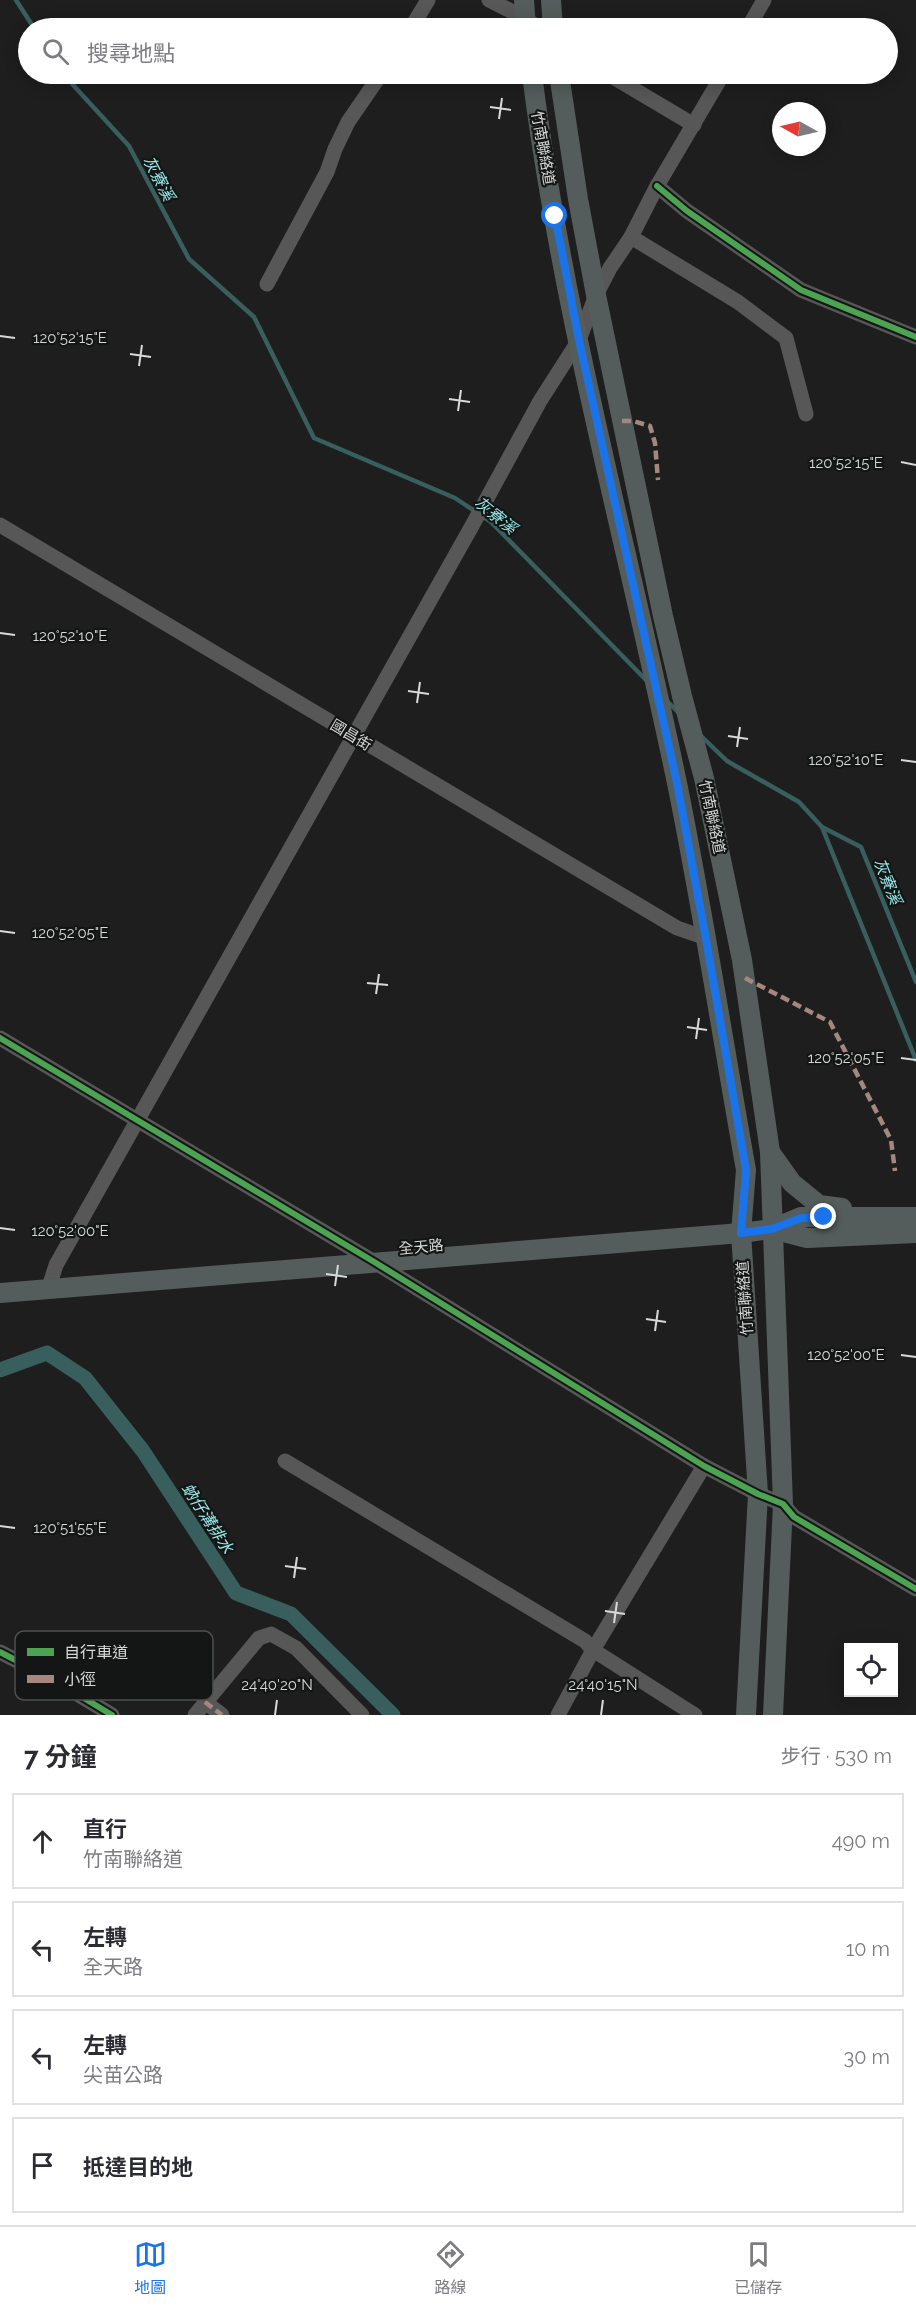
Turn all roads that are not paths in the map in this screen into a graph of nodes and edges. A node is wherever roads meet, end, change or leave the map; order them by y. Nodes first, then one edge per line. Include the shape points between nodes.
1 (428, 0) edge
2 (489, 0) edge
3 (551, 0) edge
4 (764, 0) edge
5 (417, 18) edge
6 (526, 18) edge
7 (552, 18) edge
8 (754, 18) edge
9 (374, 84) edge
10 (534, 84) edge
11 (561, 84) edge
12 (625, 84) edge
13 (717, 84) edge
14 (694, 125) junction
15 (657, 186) junction
16 (630, 237) junction
17 (267, 284) dead end
18 (596, 295) junction
19 (916, 337) edge
20 (579, 340) junction
21 (806, 414) dead end
22 (0, 525) edge
23 (353, 736) junction
24 (706, 939) junction
25 (0, 1038) edge
26 (138, 1120) junction
27 (770, 1152) junction
28 (908, 1225) edge
29 (772, 1229) junction
30 (741, 1233) junction
31 (376, 1263) junction
32 (48, 1290) junction
33 (0, 1293) edge
34 (285, 1461) dead end
35 (704, 1466) junction
36 (758, 1494) junction
37 (783, 1504) junction
38 (916, 1589) edge
39 (593, 1650) junction
40 (0, 1652) edge
41 (15, 1660) edge
42 (213, 1692) edge
43 (87, 1700) edge
44 (205, 1702) joint
45 (112, 1715) edge
46 (195, 1715) edge
47 (222, 1715) edge
48 (362, 1715) edge
49 (558, 1715) edge
50 (695, 1715) edge
51 (746, 1715) edge
52 (773, 1715) edge

1 - 5 street
2 - 6 street
3 - 7 main road
4 - 8 street
9 - 17 street via 348,122 327,172
10 - 20 main road, 竹南聯絡道
11 - 18 main road, 竹南聯絡道
12 - 14 street
13 - 14 street
14 - 15 street
15 - 16 street
15 - 19 street via 801,290
16 - 18 street
16 - 21 street via 738,302 786,338
18 - 20 street
18 - 27 main road, 竹南聯絡道 via 663,616 704,778 742,960
20 - 23 street via 540,401
20 - 24 main road, 竹南聯絡道 via 677,783
22 - 23 street, 國昌街
23 - 24 street, 國昌街 via 678,928
23 - 26 street
24 - 30 main road, 竹南聯絡道 via 746,1170
25 - 26 street
26 - 31 street
26 - 32 street via 56,1265
27 - 28 main road via 792,1183 819,1205
27 - 29 main road, 竹南聯絡道
28 - 29 main road via 807,1238
29 - 30 main road, 全天路
29 - 37 main road, 竹南聯絡道
30 - 31 main road, 全天路
30 - 36 main road, 竹南聯絡道
31 - 32 main road, 全天路
31 - 35 street
32 - 33 main road, 全天路
34 - 39 street via 585,1641
35 - 36 street
35 - 39 street
36 - 37 street
36 - 51 main road, 竹南聯絡道
37 - 38 street via 794,1517
37 - 52 main road, 竹南聯絡道
39 - 49 street
39 - 50 street
40 - 41 street
42 - 48 street via 258,1638 271,1634 296,1648
43 - 45 street
44 - 46 street
44 - 47 street

